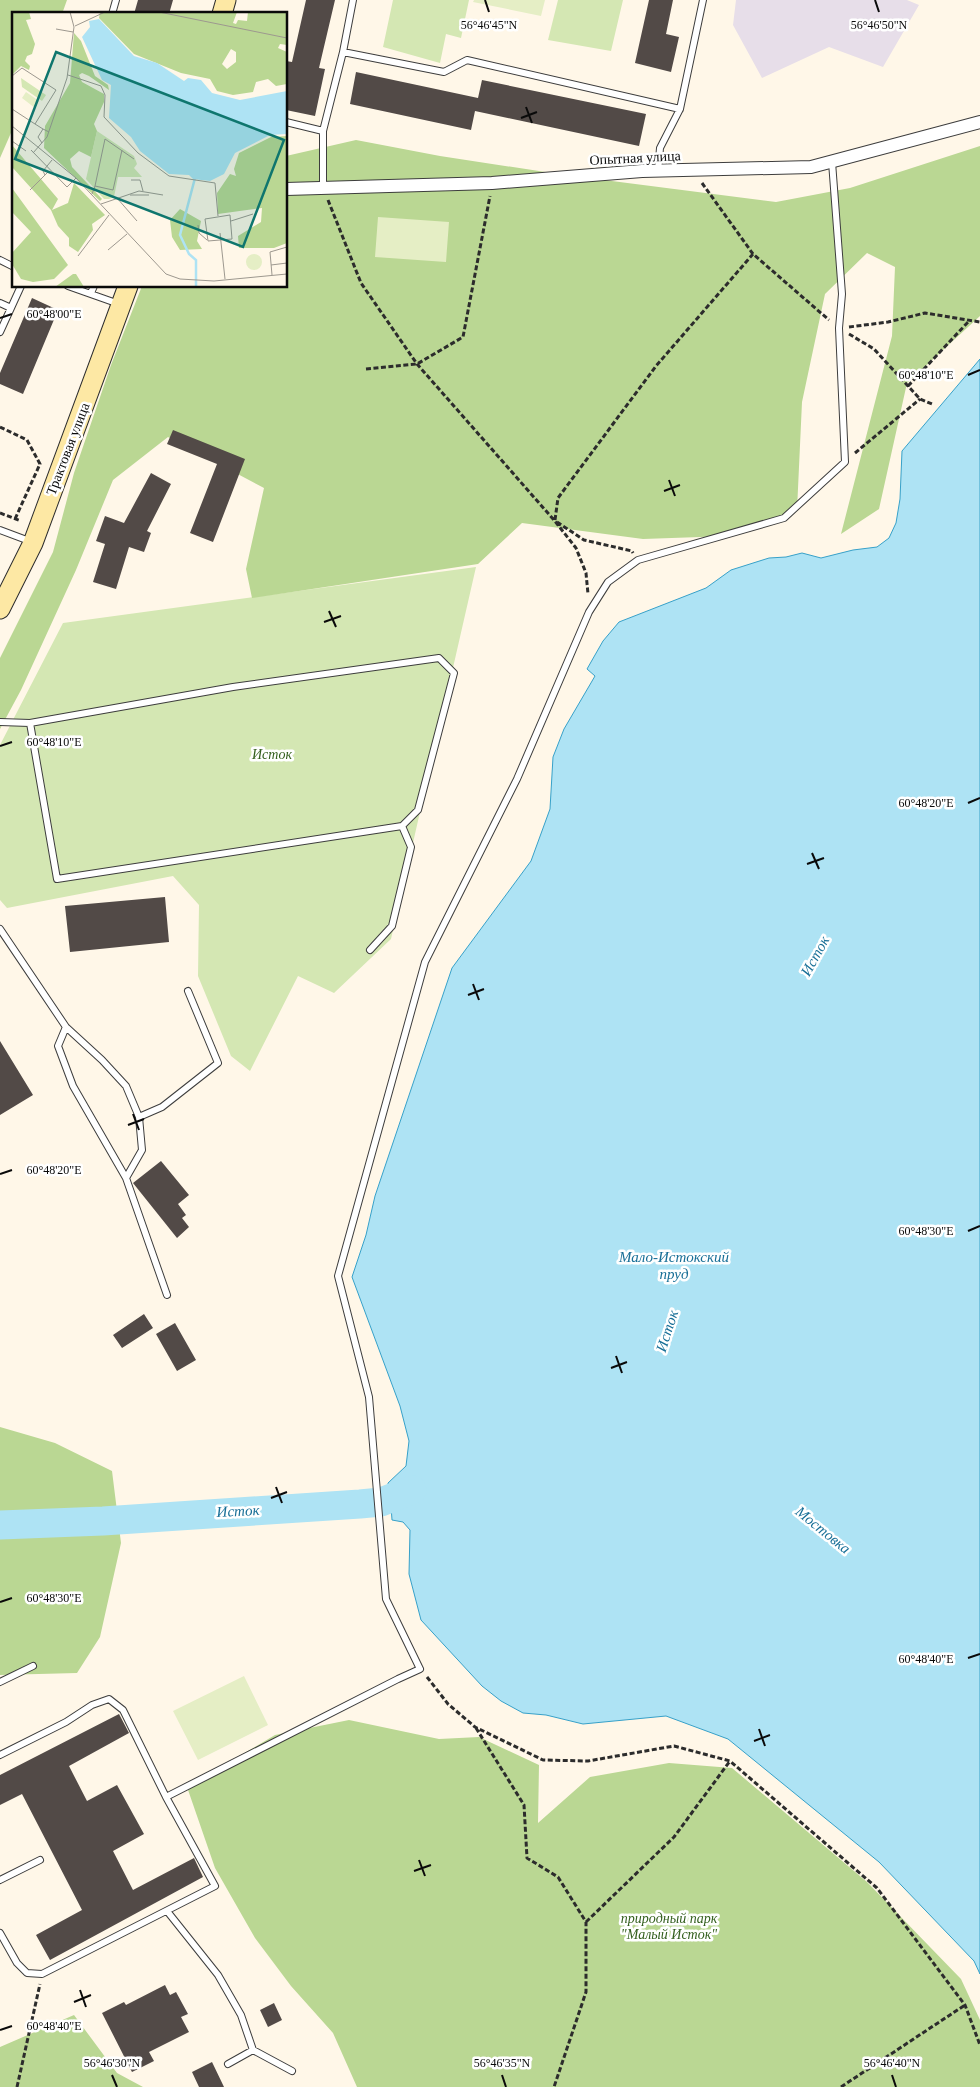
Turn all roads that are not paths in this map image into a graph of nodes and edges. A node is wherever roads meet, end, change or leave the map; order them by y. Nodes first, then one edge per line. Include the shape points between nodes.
1 (353, 0) edge
2 (703, 0) edge
3 (342, 52) junction
4 (680, 109) junction
5 (288, 122) edge
6 (980, 122) edge
7 (323, 130) junction
8 (832, 162) junction
9 (658, 170) junction
10 (323, 188) junction
11 (288, 189) edge
12 (0, 260) edge
13 (12, 266) edge
14 (20, 288) edge
15 (74, 288) edge
16 (93, 288) edge
17 (127, 288) edge
18 (91, 294) junction
19 (0, 303) edge
20 (121, 304) junction
21 (11, 308) junction
22 (0, 332) edge
23 (0, 530) edge
24 (33, 542) junction
25 (0, 609) edge
26 (0, 722) edge
27 (30, 723) junction
28 (402, 826) junction
29 (0, 929) edge
30 (370, 950) dead end
31 (188, 991) dead end
32 (66, 1027) junction
33 (139, 1117) junction
34 (126, 1178) junction
35 (167, 1295) dead end
36 (33, 1666) dead end
37 (0, 1682) edge
38 (0, 1755) edge
39 (166, 1797) junction
40 (40, 1860) dead end
41 (0, 1880) edge
42 (167, 1911) junction
43 (0, 1933) edge
44 (253, 2050) junction
45 (228, 2064) dead end
46 (292, 2071) dead end

1 - 3 lane
2 - 4 lane
3 - 4 lane via 444,72 467,60
3 - 7 lane
4 - 9 lane via 660,148
5 - 7 lane
6 - 8 street, Опытная улица
7 - 10 lane
8 - 9 street, Опытная улица via 811,167
8 - 39 lane via 842,294 838,328 845,462 784,518 638,560 608,582 589,612 517,779 425,962 338,1276 369,1397 386,1599 420,1669
9 - 10 street, Опытная улица via 492,183
10 - 11 street, Опытная улица
12 - 13 lane
14 - 21 lane
15 - 18 lane
16 - 18 lane
17 - 20 main road, Трактовая улица
18 - 20 lane
19 - 21 lane
20 - 24 main road, Трактовая улица
21 - 22 lane
23 - 24 lane
24 - 25 main road, Трактовая улица
26 - 27 lane
27 - 28 lane via 57,879
27 - 28 lane via 234,687 440,658 454,673 418,810
28 - 30 lane via 411,847 392,926
29 - 32 lane
31 - 33 lane via 218,1063 162,1107
32 - 33 lane via 126,1086
32 - 34 lane via 58,1046 73,1086
33 - 34 lane via 142,1150
34 - 35 lane
36 - 37 lane
38 - 39 lane via 109,1699 123,1710
39 - 42 lane via 215,1886
40 - 41 lane
42 - 43 lane via 42,1974 27,1973 17,1963
42 - 44 lane via 218,1976 241,2015
44 - 45 lane
44 - 46 lane

